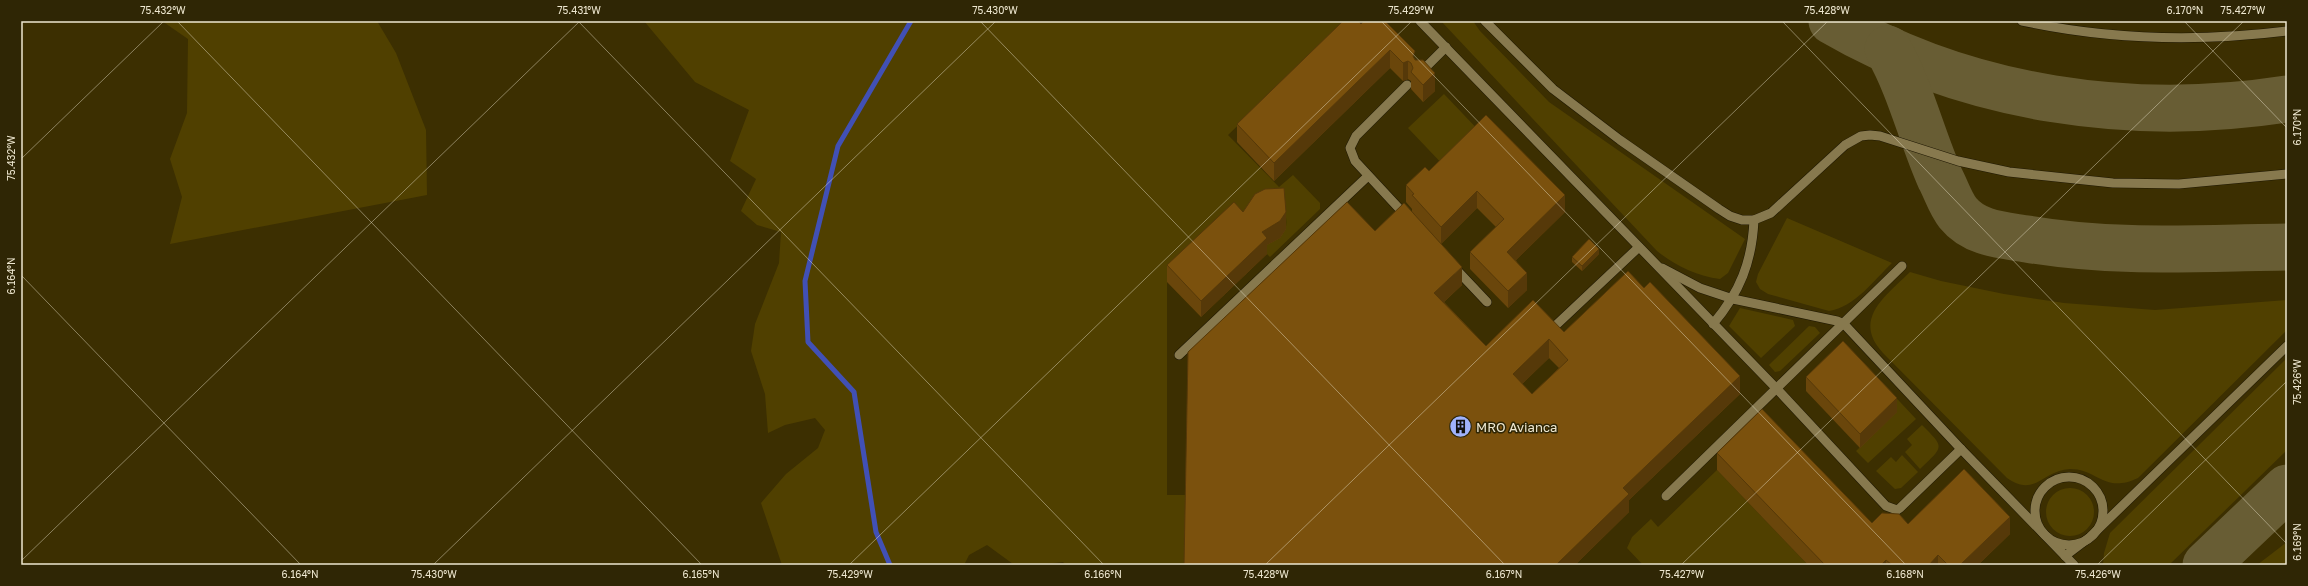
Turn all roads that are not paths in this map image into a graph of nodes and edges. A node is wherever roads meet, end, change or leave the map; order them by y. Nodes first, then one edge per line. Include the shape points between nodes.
1 (1420, 21) edge
2 (1486, 21) edge
3 (2022, 21) edge
4 (2287, 31) edge
5 (1446, 47) junction
6 (1419, 73) edge
7 (1407, 85) dead end
8 (2287, 174) edge
9 (1368, 176) junction
10 (1754, 220) junction
11 (1412, 222) edge
12 (1639, 247) junction
13 (1449, 262) edge
14 (1654, 263) junction
15 (1902, 266) dead end
16 (1733, 299) junction
17 (1487, 302) dead end
18 (1713, 324) junction
19 (1844, 324) junction
20 (1554, 327) edge
21 (2287, 346) edge
22 (1179, 355) dead end
23 (1777, 389) junction
24 (1961, 449) junction
25 (1666, 496) dead end
26 (2044, 534) junction
27 (2090, 538) junction
28 (2066, 556) junction
29 (2074, 565) edge

1 - 5 lane
2 - 10 lane via 1553,89 1620,140 1730,216
3 - 4 lane via 2085,33 2137,38 2202,38
5 - 6 lane
5 - 12 lane
7 - 9 lane via 1352,142 1351,155
8 - 10 lane via 2180,184 2113,183 2009,172 1958,161 1880,136 1861,136 1845,145 1771,214
9 - 11 lane
9 - 22 lane
10 - 16 lane via 1750,255
12 - 14 lane
12 - 20 lane
13 - 17 lane
14 - 16 lane via 1700,288
14 - 18 lane
15 - 19 lane
16 - 18 lane
16 - 19 lane
18 - 23 lane
19 - 23 lane
19 - 24 lane
21 - 27 lane
23 - 24 lane via 1891,510 1900,508
23 - 25 lane
24 - 26 lane
26 - 27 lane via 2052,541 2072,545
26 - 27 lane via 2037,523 2035,510 2040,493 2054,481 2073,478 2091,486 2101,502 2101,522
26 - 28 lane
27 - 28 lane
28 - 29 lane

